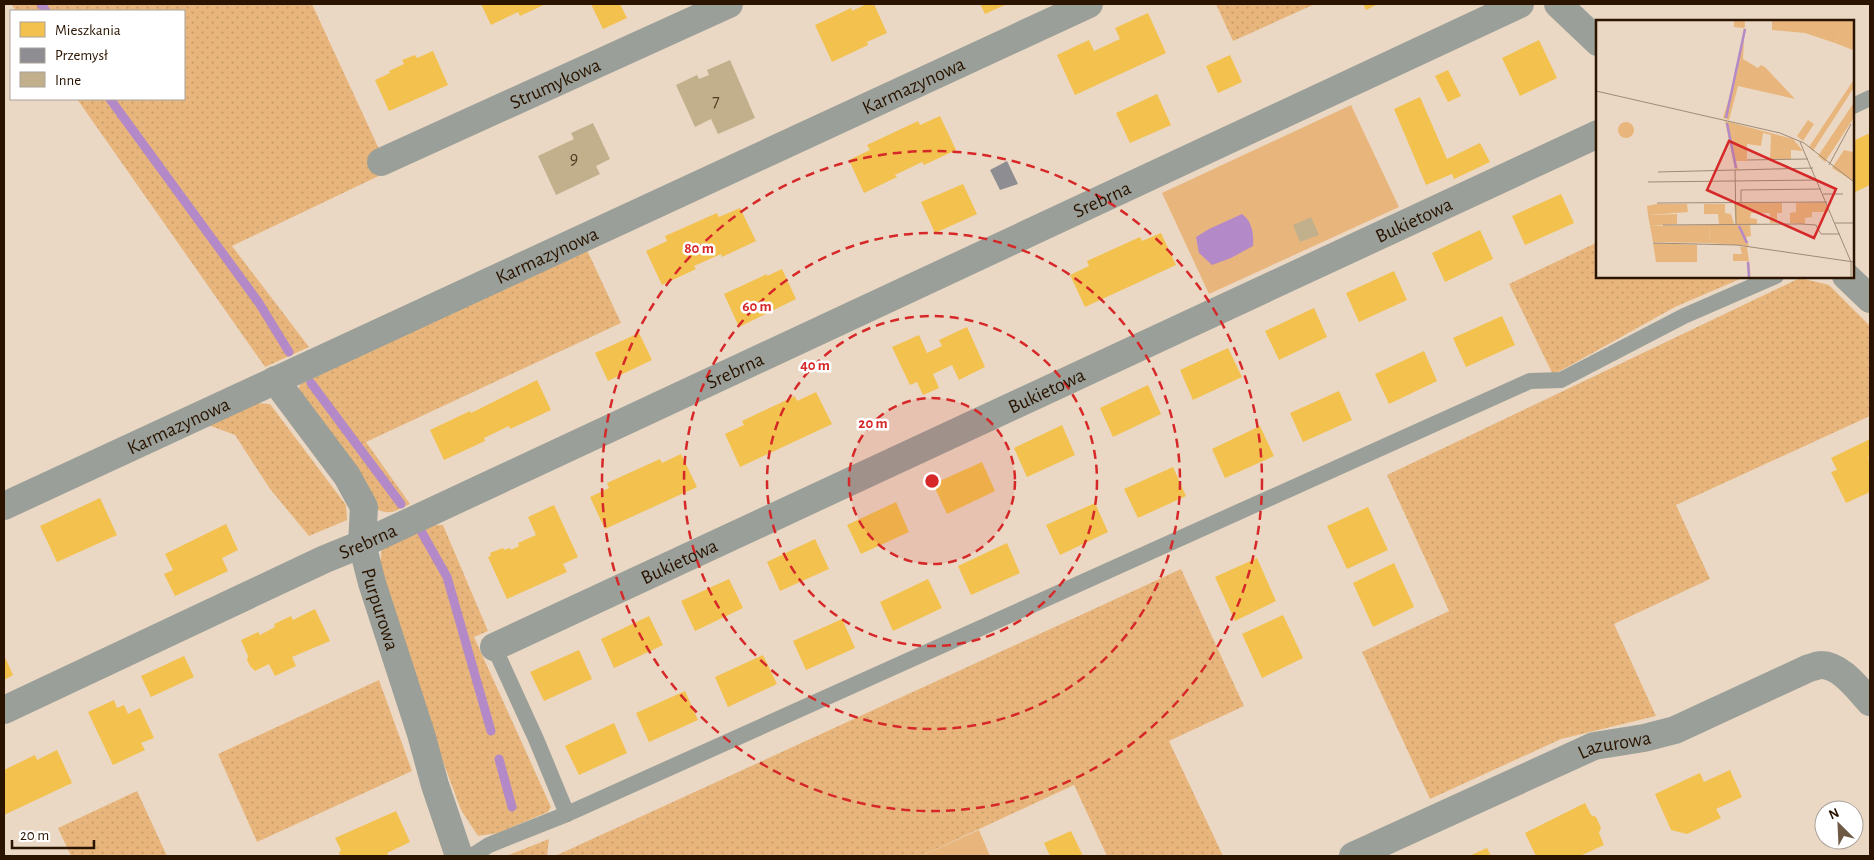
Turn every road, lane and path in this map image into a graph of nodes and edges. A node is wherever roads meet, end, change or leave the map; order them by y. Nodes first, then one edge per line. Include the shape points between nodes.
1 (729, 4) edge
2 (1089, 4) edge
3 (1520, 4) edge
4 (1558, 4) edge
5 (1596, 40) edge
6 (1870, 98) edge
7 (1854, 106) edge
8 (1596, 135) edge
9 (381, 162) dead end
10 (1771, 278) edge
11 (1848, 278) edge
12 (1870, 299) edge
13 (275, 380) junction
14 (4, 506) edge
15 (362, 544) junction
16 (494, 647) joint
17 (1870, 702) edge
18 (4, 710) edge
19 (567, 814) junction
20 (459, 856) edge
21 (472, 856) edge
22 (1353, 856) edge

1 - 9 street, Strumykowa
2 - 13 street, Karmazynowa
3 - 15 street, Srebrna
4 - 5 street
6 - 7 lane
8 - 16 street, Bukietowa
10 - 19 lane via 1684,316 1561,380 1530,381
11 - 12 street
13 - 14 street, Karmazynowa
13 - 15 street, Purpurowa via 347,476 364,507
15 - 18 street, Srebrna
15 - 20 street, Purpurowa via 385,629
16 - 19 lane
17 - 22 street, Lazurowa via 1834,669 1822,665 1809,668 1675,730 1594,746
19 - 21 lane

